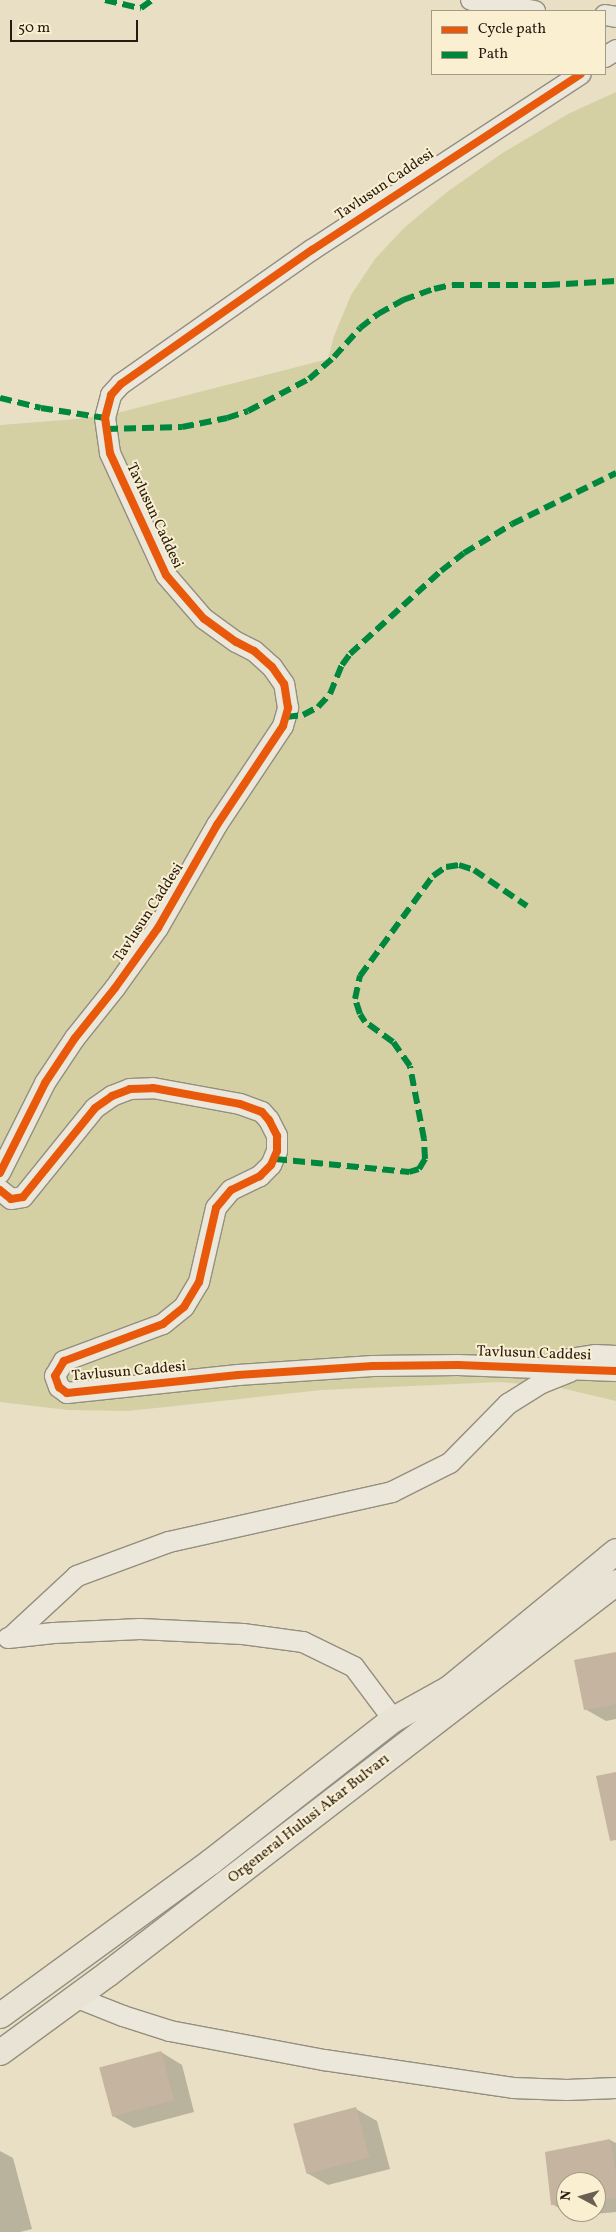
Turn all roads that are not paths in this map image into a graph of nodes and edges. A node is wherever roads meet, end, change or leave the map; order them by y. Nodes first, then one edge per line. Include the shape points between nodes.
1 (471, 0) edge
2 (529, 10) edge
3 (579, 75) edge
4 (0, 1173) edge
5 (0, 1190) edge
6 (616, 1356) edge
7 (530, 1367) junction
8 (576, 1369) junction
9 (616, 1371) edge
10 (616, 1551) edge
11 (616, 1582) edge
12 (5, 1638) edge
13 (393, 1719) junction
14 (75, 1997) junction
15 (0, 2015) edge
16 (0, 2052) edge
17 (616, 2088) edge

1 - 2 street
3 - 4 street, Tavlusun Caddesi via 312,250 121,384 111,395 105,418 110,453 166,575 204,619 272,667 284,684 288,708 283,726 217,825 158,928 45,1083
5 - 7 street, Tavlusun Caddesi via 11,1199 23,1197 95,1108 130,1089 153,1088 240,1104 262,1112 277,1136 277,1151 271,1165 260,1176 232,1190 216,1208 199,1282 184,1306 163,1324 64,1361 55,1376 59,1387 67,1393 332,1368 424,1365
6 - 7 street, Tavlusun Caddesi via 572,1358
7 - 8 street, Tavlusun Caddesi
8 - 9 street, Tavlusun Caddesi
8 - 12 street via 542,1383 508,1404 450,1463 392,1492 169,1542 77,1576
10 - 13 main road, Orgeneral Hulusi Akar Bulvarı via 449,1688
11 - 14 main road, Orgeneral Hulusi Akar Bulvarı
12 - 13 street via 140,1629 243,1634 303,1642 354,1667
13 - 15 main road, Orgeneral Hulusi Akar Bulvarı via 211,1861
14 - 16 main road, Orgeneral Hulusi Akar Bulvarı
14 - 17 street via 170,2031 324,2060 514,2088

